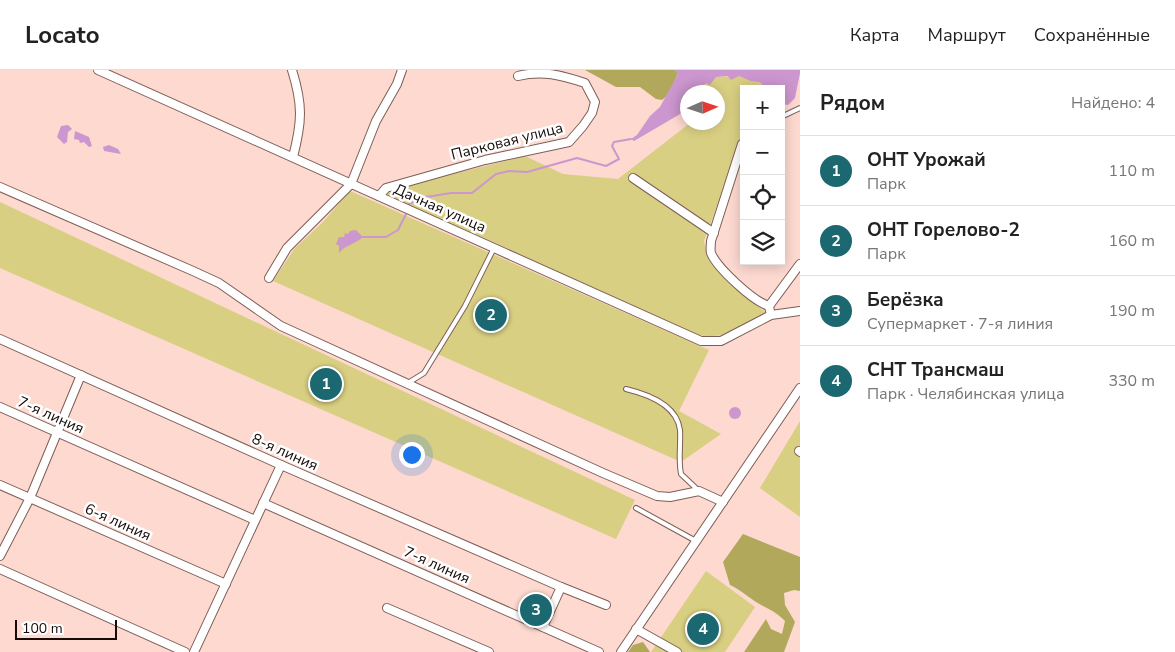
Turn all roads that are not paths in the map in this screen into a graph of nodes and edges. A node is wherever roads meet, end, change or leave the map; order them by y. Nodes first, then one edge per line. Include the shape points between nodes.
1 (98, 70) edge
2 (292, 70) edge
3 (402, 70) edge
4 (518, 76) dead end
5 (800, 108) edge
6 (785, 115) edge
7 (740, 152) edge
8 (292, 157) junction
9 (633, 178) dead end
10 (351, 184) junction
11 (0, 187) edge
12 (379, 196) junction
13 (714, 233) junction
14 (494, 247) junction
15 (800, 264) edge
16 (269, 278) dead end
17 (769, 306) junction
18 (800, 311) edge
19 (771, 315) junction
20 (0, 339) edge
21 (81, 375) junction
22 (408, 383) junction
23 (800, 388) edge
24 (626, 389) dead end
25 (0, 407) edge
26 (58, 432) junction
27 (281, 465) junction
28 (0, 485) edge
29 (699, 491) junction
30 (30, 498) junction
31 (722, 502) junction
32 (263, 503) junction
33 (636, 508) dead end
34 (255, 520) junction
35 (696, 541) junction
36 (0, 556) edge
37 (0, 569) edge
38 (226, 584) junction
39 (561, 587) junction
40 (606, 606) dead end
41 (387, 608) dead end
42 (543, 627) junction
43 (636, 629) junction
44 (469, 644) junction
45 (185, 652) edge
46 (194, 652) edge
47 (464, 652) edge
48 (489, 652) edge
49 (599, 652) edge
50 (621, 652) edge
51 (677, 652) edge

1 - 8 street, Дачная улица
2 - 8 street via 298,89 301,121
3 - 10 street via 376,121
4 - 12 street, Парковая улица via 545,72 585,83 595,102 592,113 575,138 386,188
5 - 6 lane
7 - 13 street
8 - 10 street, Дачная улица
9 - 13 street
10 - 12 street, Дачная улица
10 - 16 street via 288,248
11 - 22 street via 219,283 281,326
12 - 14 street, Дачная улица
13 - 17 street via 711,251 716,261 760,304
14 - 19 street, Дачная улица via 701,341 727,338
14 - 22 lane via 465,306 424,374
15 - 17 street
17 - 19 street
18 - 19 street, Дачная улица
20 - 21 street, 8-я линия
21 - 26 street
21 - 27 street, 8-я линия
22 - 29 street via 657,496 670,497
23 - 31 street
24 - 29 lane via 649,397 675,416 680,431 681,474
25 - 26 street, 7-я линия
26 - 30 street
26 - 34 street, 7-я линия
27 - 32 street
27 - 39 street, 8-я линия
28 - 30 street, 6-я линия
29 - 31 street
30 - 36 street
30 - 38 street, 6-я линия
31 - 35 street
32 - 34 street
32 - 42 street, 7-я линия
33 - 35 lane
34 - 38 street
35 - 43 street
37 - 45 street
38 - 46 street
39 - 40 street, 8-я линия
39 - 42 street
41 - 44 street
42 - 49 street, 7-я линия
43 - 50 street
43 - 51 street
44 - 47 street
44 - 48 street

